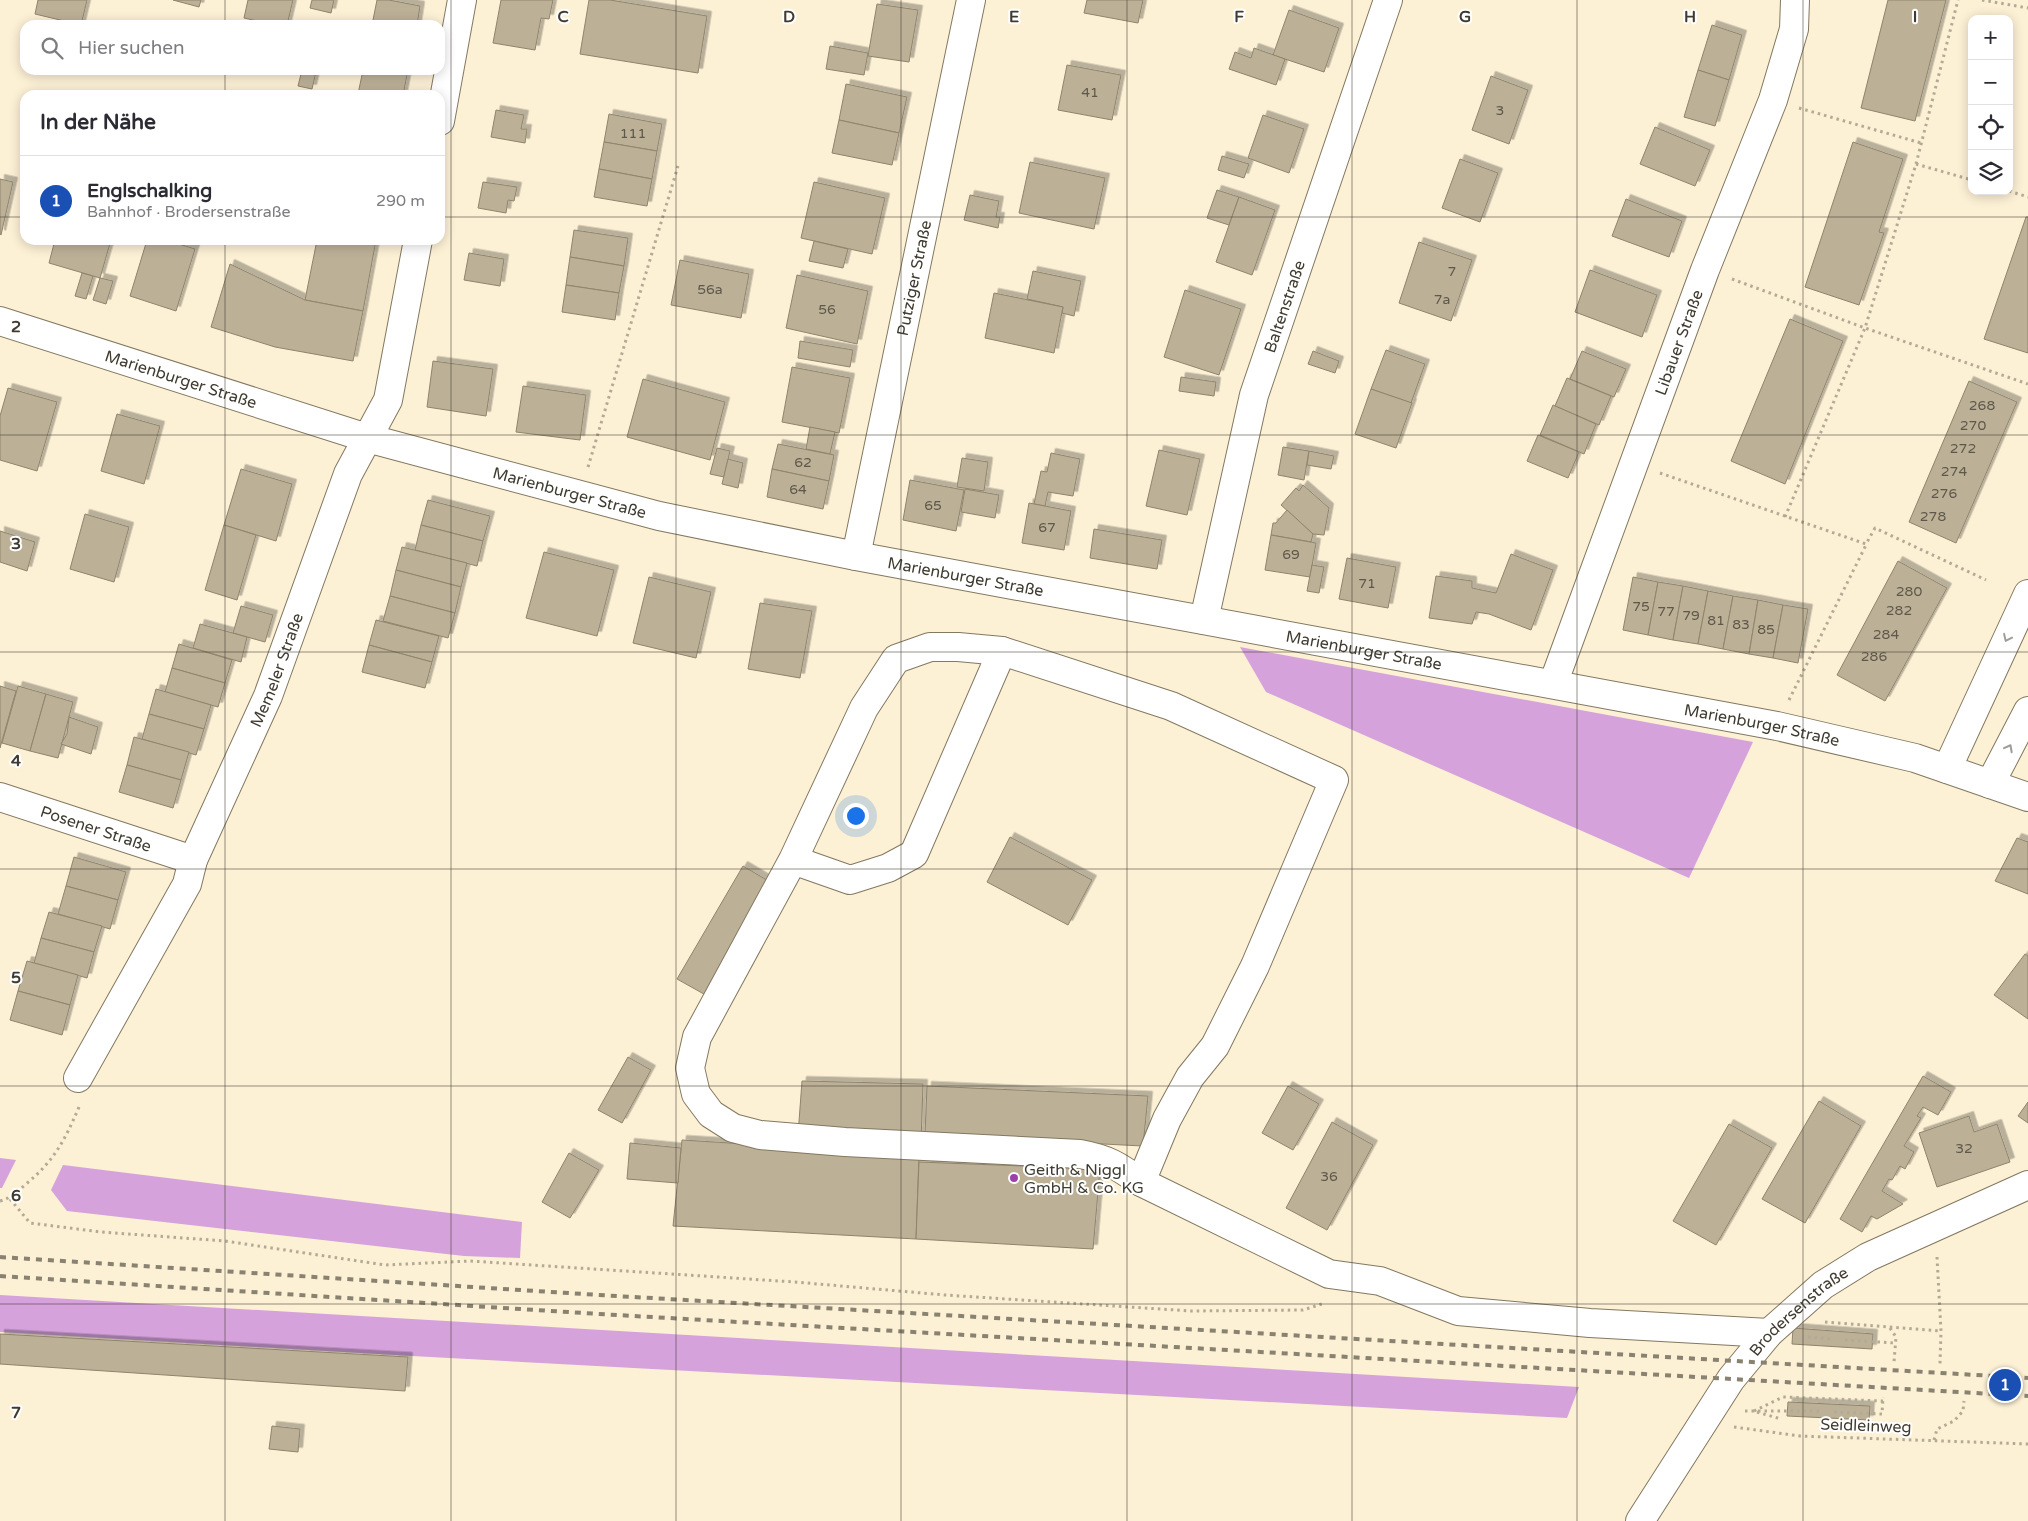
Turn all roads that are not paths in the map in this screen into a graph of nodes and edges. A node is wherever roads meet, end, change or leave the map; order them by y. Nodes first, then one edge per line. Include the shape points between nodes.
1 (462, 0) edge
2 (972, 0) edge
3 (1388, 0) edge
4 (1795, 0) edge
5 (445, 94) edge
6 (417, 245) edge
7 (0, 320) edge
8 (367, 438) junction
9 (856, 556) junction
10 (2028, 594) edge
11 (1204, 620) junction
12 (1002, 651) junction
13 (1553, 684) junction
14 (2028, 711) edge
15 (1947, 769) junction
16 (1990, 784) junction
17 (2028, 796) edge
18 (0, 797) edge
19 (193, 860) junction
20 (792, 860) junction
21 (79, 1076) road end
22 (1141, 1182) junction
23 (2028, 1185) edge
24 (1769, 1333) junction
25 (1640, 1521) edge

1 - 5 street
2 - 9 street, Putziger Straße
3 - 11 street, Baltenstraße via 1254,396
4 - 13 street, Libauer Straße via 1794,29 1773,100 1705,270
6 - 8 street, Memeler Straße via 388,400
7 - 8 street, Marienburger Straße
8 - 9 street, Marienburger Straße via 660,516
8 - 19 street, Memeler Straße via 348,474 268,696
9 - 11 street, Marienburger Straße
10 -> 15 street
11 - 13 street, Marienburger Straße
12 - 20 street via 930,647 896,659 864,708
12 - 20 street via 914,854 888,868 850,880
12 - 22 street via 1171,706 1334,780 1255,966 1215,1046 1190,1078 1166,1119
13 - 15 street, Marienburger Straße via 1777,726 1915,758
16 -> 14 street
15 - 16 street, Marienburger Straße
16 - 17 street, Marienburger Straße
18 - 19 street, Posener Straße
19 - 21 street, Memeler Straße via 187,884
20 - 22 street via 697,1037 690,1068 696,1094 711,1114 733,1128 760,1135 1080,1154 1101,1158
22 - 24 street via 1329,1274 1380,1281 1458,1312
23 - 24 street, Brodersenstraße via 1868,1257 1823,1285
24 - 25 street, Brodersenstraße via 1731,1380

